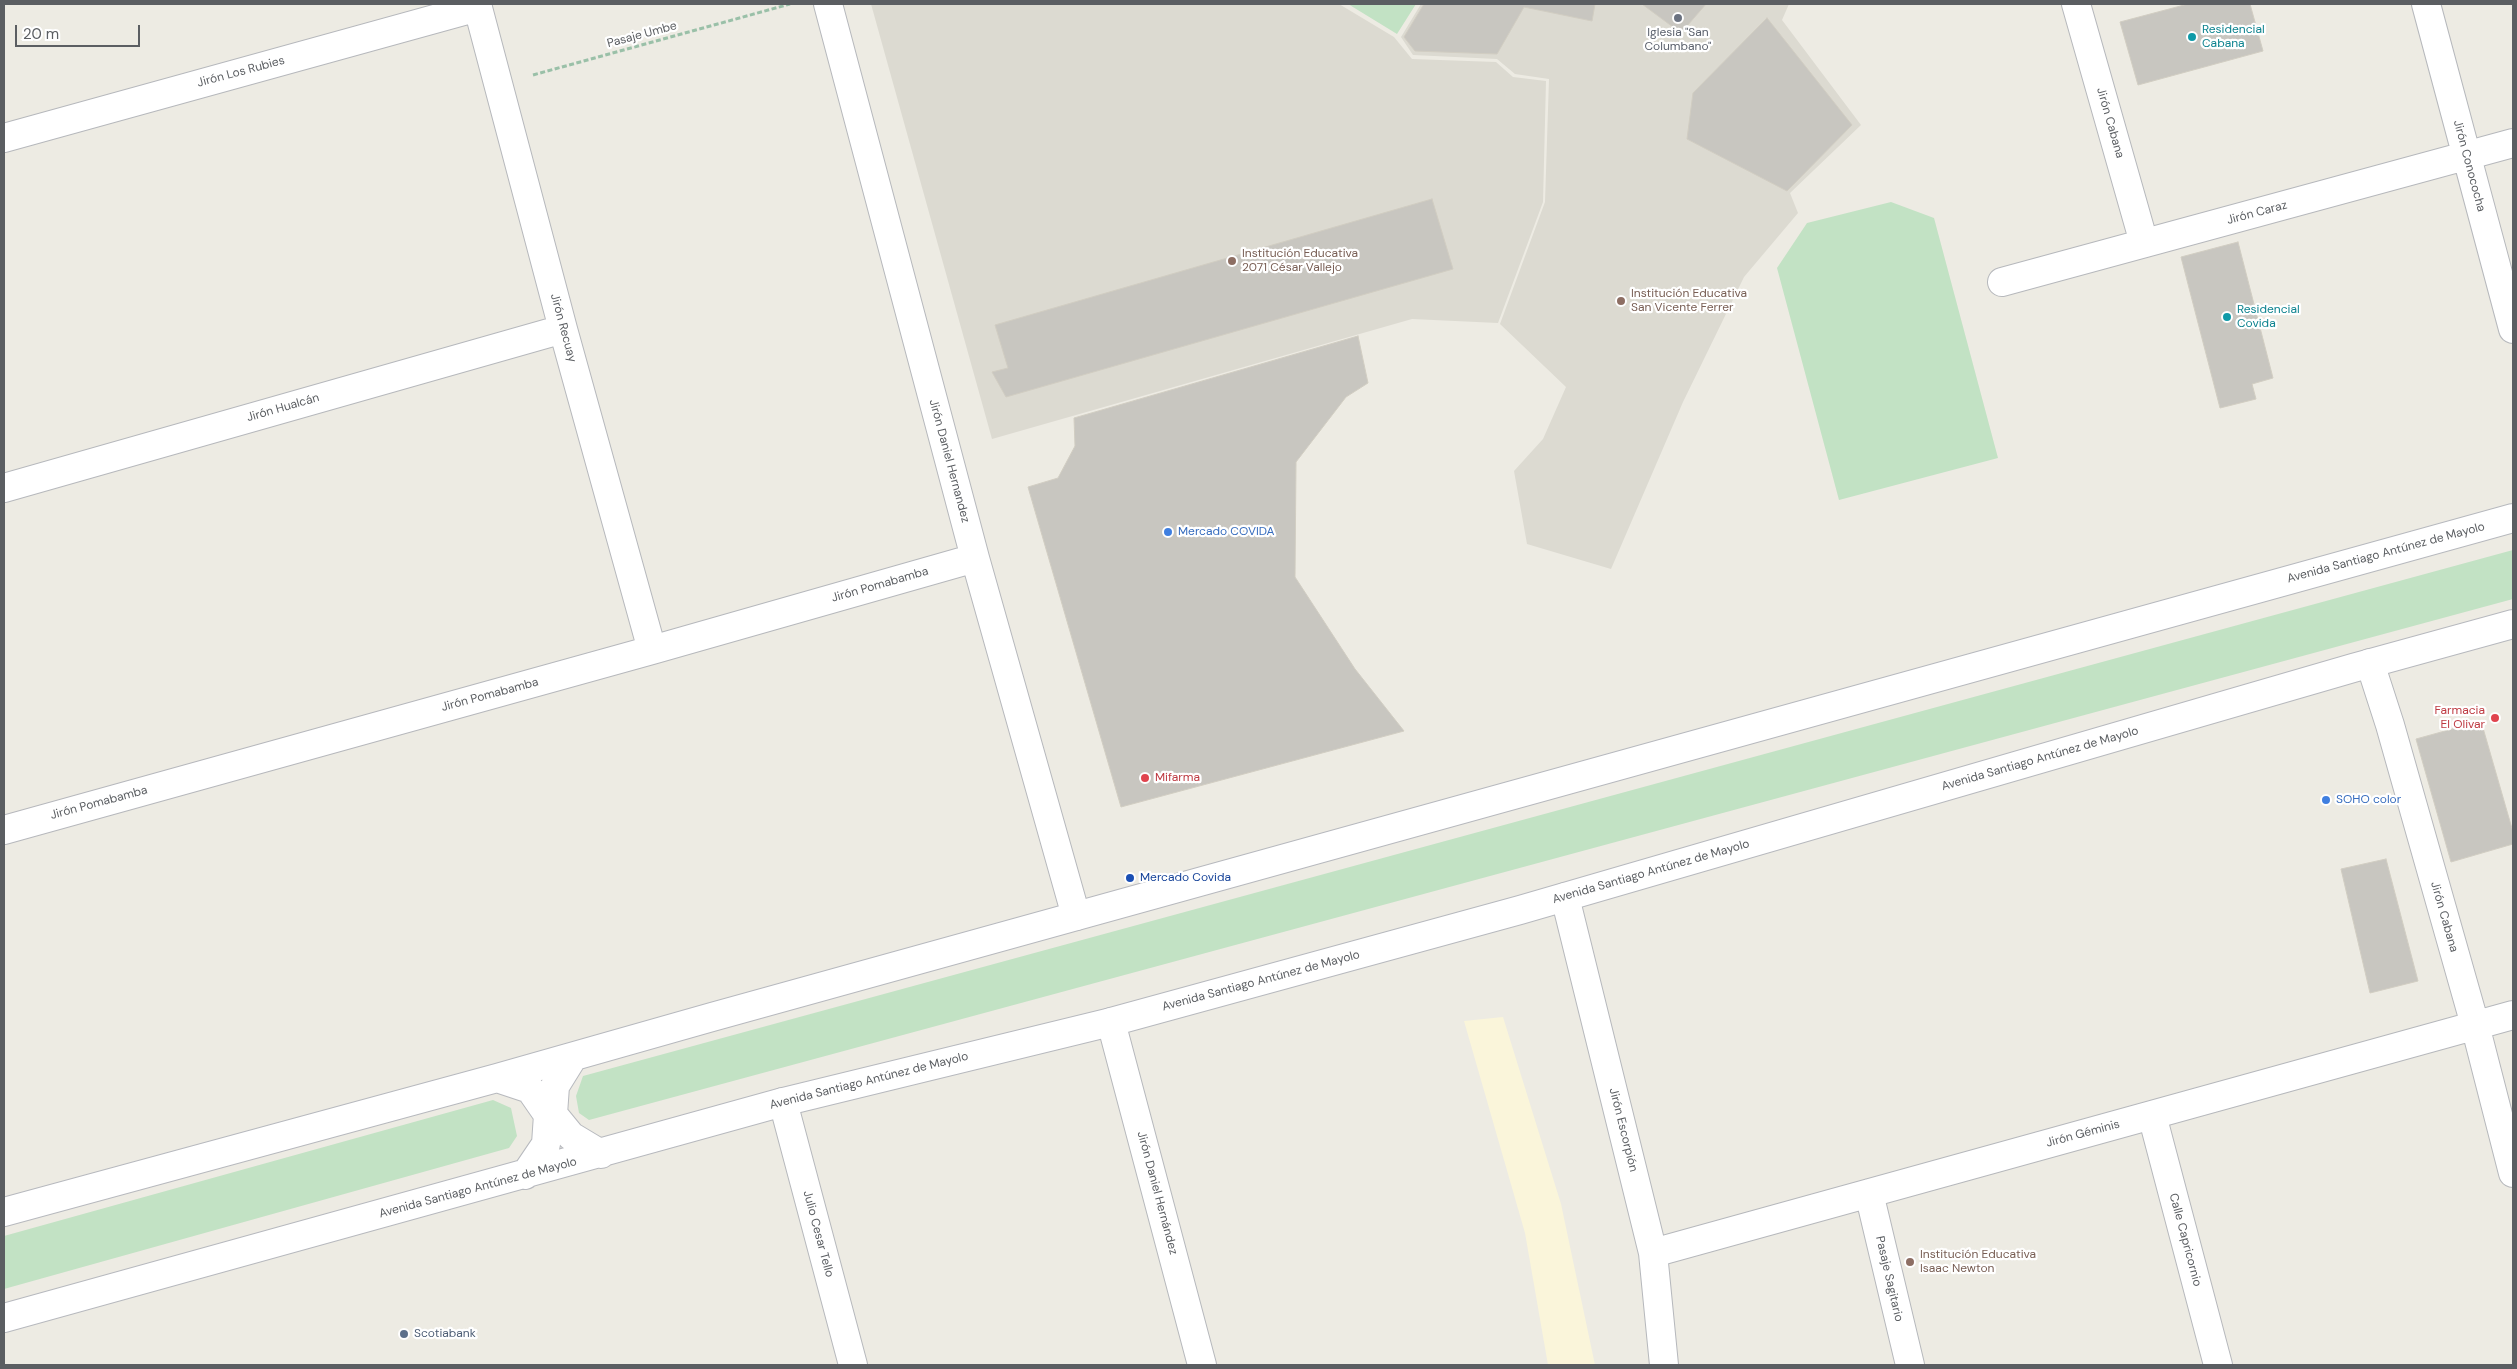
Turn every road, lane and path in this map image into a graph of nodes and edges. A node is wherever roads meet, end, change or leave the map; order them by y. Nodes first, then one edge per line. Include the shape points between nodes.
1 (790, 4) edge
2 (828, 4) edge
3 (2076, 4) edge
4 (2426, 4) edge
5 (478, 5) edge
6 (498, 84) junction
7 (4, 138) edge
8 (2513, 143) edge
9 (2466, 156) junction
10 (2144, 243) junction
11 (2002, 282) dead end
12 (563, 329) junction
13 (2513, 329) edge
14 (4, 488) edge
15 (2513, 518) edge
16 (975, 558) junction
17 (2513, 624) edge
18 (652, 650) junction
19 (2370, 663) junction
20 (4, 830) edge
21 (1565, 897) junction
22 (1076, 916) junction
23 (2513, 1015) edge
24 (1111, 1022) junction
25 (2475, 1025) junction
26 (573, 1056) junction
27 (497, 1078) junction
28 (783, 1102) junction
29 (2152, 1115) junction
30 (601, 1154) junction
31 (2513, 1173) edge
32 (524, 1175) junction
33 (1869, 1193) junction
34 (4, 1212) edge
35 (1653, 1253) junction
36 (4, 1318) edge
37 (853, 1365) edge
38 (1202, 1365) edge
39 (1664, 1365) edge
40 (1910, 1365) edge
41 (2218, 1365) edge

1 - 6 path, Pasaje Umbe
2 - 16 street, Jirón Daniel Hernandez
3 - 10 street, Jirón Cabana
4 - 9 street, Jirón Conococha
5 - 6 street, Jirón Recuay
5 - 7 street, Jirón Los Rubies
6 - 12 street, Jirón Recuay
8 - 9 street, Jirón Caraz
9 - 10 street, Jirón Caraz
9 - 13 street, Jirón Conococha
10 - 11 street, Jirón Caraz
12 - 14 street, Jirón Hualcán
12 - 18 street, Jirón Recuay
15 - 22 street, Avenida Santiago Antúnez de Mayolo
16 - 18 street, Jirón Pomabamba
16 - 22 street, Jirón Daniel Hernandez
17 - 19 street, Avenida Santiago Antúnez de Mayolo
18 - 20 street, Jirón Pomabamba
19 - 21 street, Avenida Santiago Antúnez de Mayolo
19 - 25 street, Jirón Cabana
21 - 24 street, Avenida Santiago Antúnez de Mayolo
21 - 35 street, Jirón Escorpión
22 - 26 street, Avenida Santiago Antúnez de Mayolo
23 - 25 street, Jirón Géminis
24 - 28 street, Avenida Santiago Antúnez de Mayolo
24 - 38 street, Jirón Daniel Hernández
25 - 29 street, Jirón Géminis
25 - 31 street, Jirón Cabana
26 - 27 street, Avenida Santiago Antúnez de Mayolo
26 - 30 street via 554,1086 552,1114 571,1136
27 - 32 street via 530,1089 548,1115 546,1144
27 - 34 street, Avenida Santiago Antúnez de Mayolo
28 - 30 street, Avenida Santiago Antúnez de Mayolo
28 - 37 street, Julio Cesar Tello
29 - 33 street, Jirón Géminis
29 - 41 street, Calle Capricornio
30 - 32 street, Avenida Santiago Antúnez de Mayolo
32 - 36 street, Avenida Santiago Antúnez de Mayolo
33 - 35 street, Jirón Géminis
33 - 40 street, Pasaje Sagitario
35 - 39 street, Jirón Escorpión

